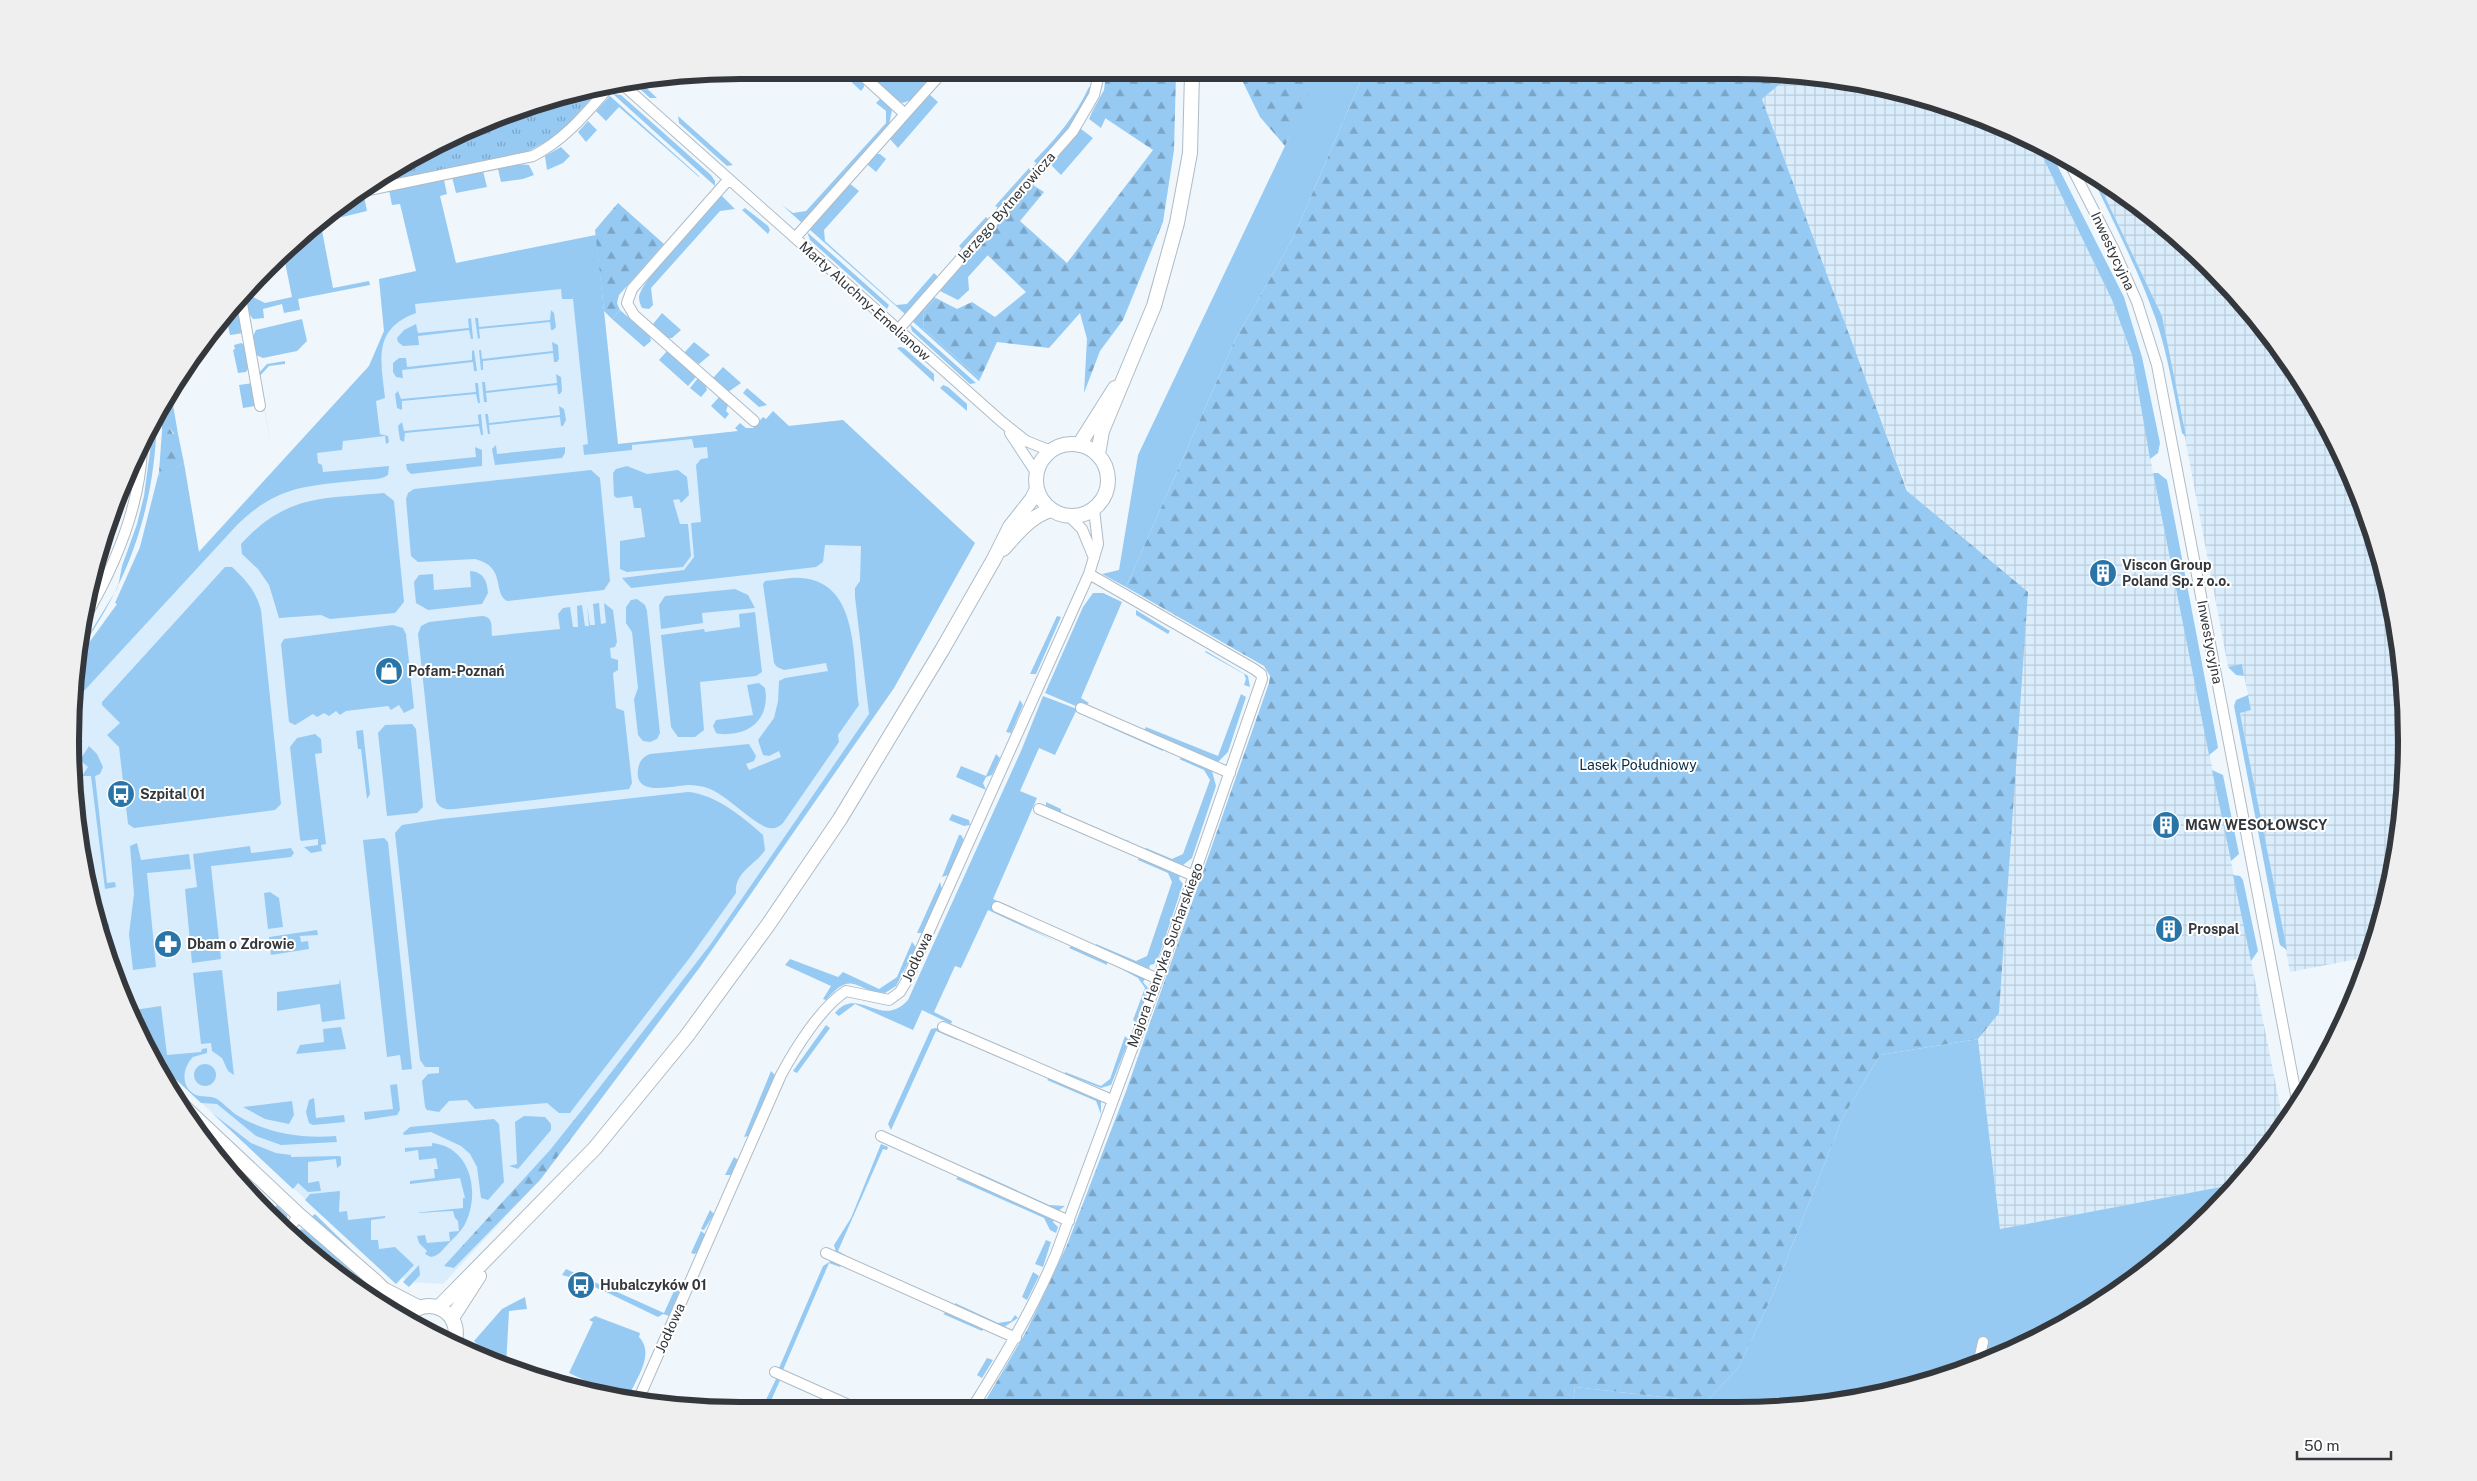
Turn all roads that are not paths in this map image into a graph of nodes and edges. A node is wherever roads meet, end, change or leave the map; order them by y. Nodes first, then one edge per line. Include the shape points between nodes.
1 (866, 79) edge
2 (936, 79) edge
3 (1098, 79) edge
4 (1192, 79) edge
5 (627, 88) edge
6 (605, 92) edge
7 (905, 114) junction
8 (2073, 171) edge
9 (729, 179) junction
10 (375, 189) edge
11 (795, 238) junction
12 (242, 305) edge
13 (898, 330) junction
14 (1125, 373) junction
15 (260, 406) dead end
16 (754, 421) dead end
17 (1002, 422) junction
18 (1079, 445) junction
19 (1051, 451) junction
20 (1098, 454) junction
21 (141, 461) edge
22 (1037, 474) junction
23 (1037, 489) junction
24 (1094, 509) junction
25 (1052, 510) junction
26 (1069, 516) junction
27 (1094, 558) junction
28 (994, 559) junction
29 (1089, 574) junction
30 (93, 604) edge
31 (1081, 708) dead end
32 (1230, 773) junction
33 (1039, 808) dead end
34 (1194, 876) junction
35 (997, 907) dead end
36 (1158, 979) junction
37 (943, 1027) dead end
38 (2296, 1094) edge
39 (1112, 1100) junction
40 (200, 1122) edge
41 (881, 1136) dead end
42 (299, 1215) junction
43 (1068, 1221) junction
44 (291, 1226) edge
45 (826, 1253) dead end
46 (493, 1254) junction
47 (384, 1290) junction
48 (392, 1303) edge
49 (439, 1307) junction
50 (418, 1308) junction
51 (410, 1314) edge
52 (452, 1318) junction
53 (455, 1337) edge
54 (1016, 1338) junction
55 (1984, 1342) dead end
56 (1980, 1356) edge
57 (775, 1372) dead end
58 (640, 1395) edge
59 (842, 1402) edge
60 (976, 1402) edge

1 - 7 street
2 - 7 street
3 - 13 street, Jerzego Bytnerowicza via 1094,95 1073,130
4 - 14 main road via 1190,154 1177,223 1154,306
5 - 9 street, Marty Aluchny-Emelianow
6 - 10 street via 571,130 533,156
7 - 11 street
8 - 38 street, Inwestycyjna via 2125,276 2157,366
9 - 11 street, Marty Aluchny-Emelianow
9 - 16 street via 632,289 627,303 634,315
11 - 13 street, Marty Aluchny-Emelianow
12 - 15 street
13 - 17 street, Marty Aluchny-Emelianow
14 - 18 main road
14 - 20 main road via 1114,408 1102,431
17 - 19 street, Marty Aluchny-Emelianow via 1026,441
17 - 22 street, Marty Aluchny-Emelianow
18 - 19 main road via 1070,444
18 - 20 main road
19 - 22 main road
20 - 24 main road via 1105,464 1108,488
21 - 30 street via 138,486 118,552
22 - 23 main road
23 - 25 main road
23 - 28 main road via 1010,527
24 - 26 main road
24 - 27 street, Jodłowa via 1098,544
25 - 26 main road
25 - 28 main road via 1028,523
26 - 27 street via 1082,529
27 - 29 street, Jodłowa
28 - 46 main road via 840,819 768,925 686,1036 594,1148
29 - 32 street, Majora Henryka Sucharskiego via 1261,674 1254,706
29 - 58 street, Jodłowa via 907,980 900,992 889,1000 846,991 830,1005 796,1050 781,1075
31 - 32 street
32 - 34 street, Majora Henryka Sucharskiego
33 - 34 street
34 - 36 street, Majora Henryka Sucharskiego
35 - 36 street
36 - 39 street, Majora Henryka Sucharskiego
37 - 39 street
39 - 43 street, Majora Henryka Sucharskiego
40 - 42 main road
41 - 43 street
42 - 44 street
42 - 47 main road
43 - 54 street, Majora Henryka Sucharskiego via 1041,1291
45 - 54 street
46 - 49 main road
46 - 52 main road
47 - 48 main road
47 - 50 main road
49 - 50 main road
49 - 52 main road
50 - 51 main road
52 - 53 main road
54 - 60 street, Majora Henryka Sucharskiego
55 - 56 street
57 - 59 street

